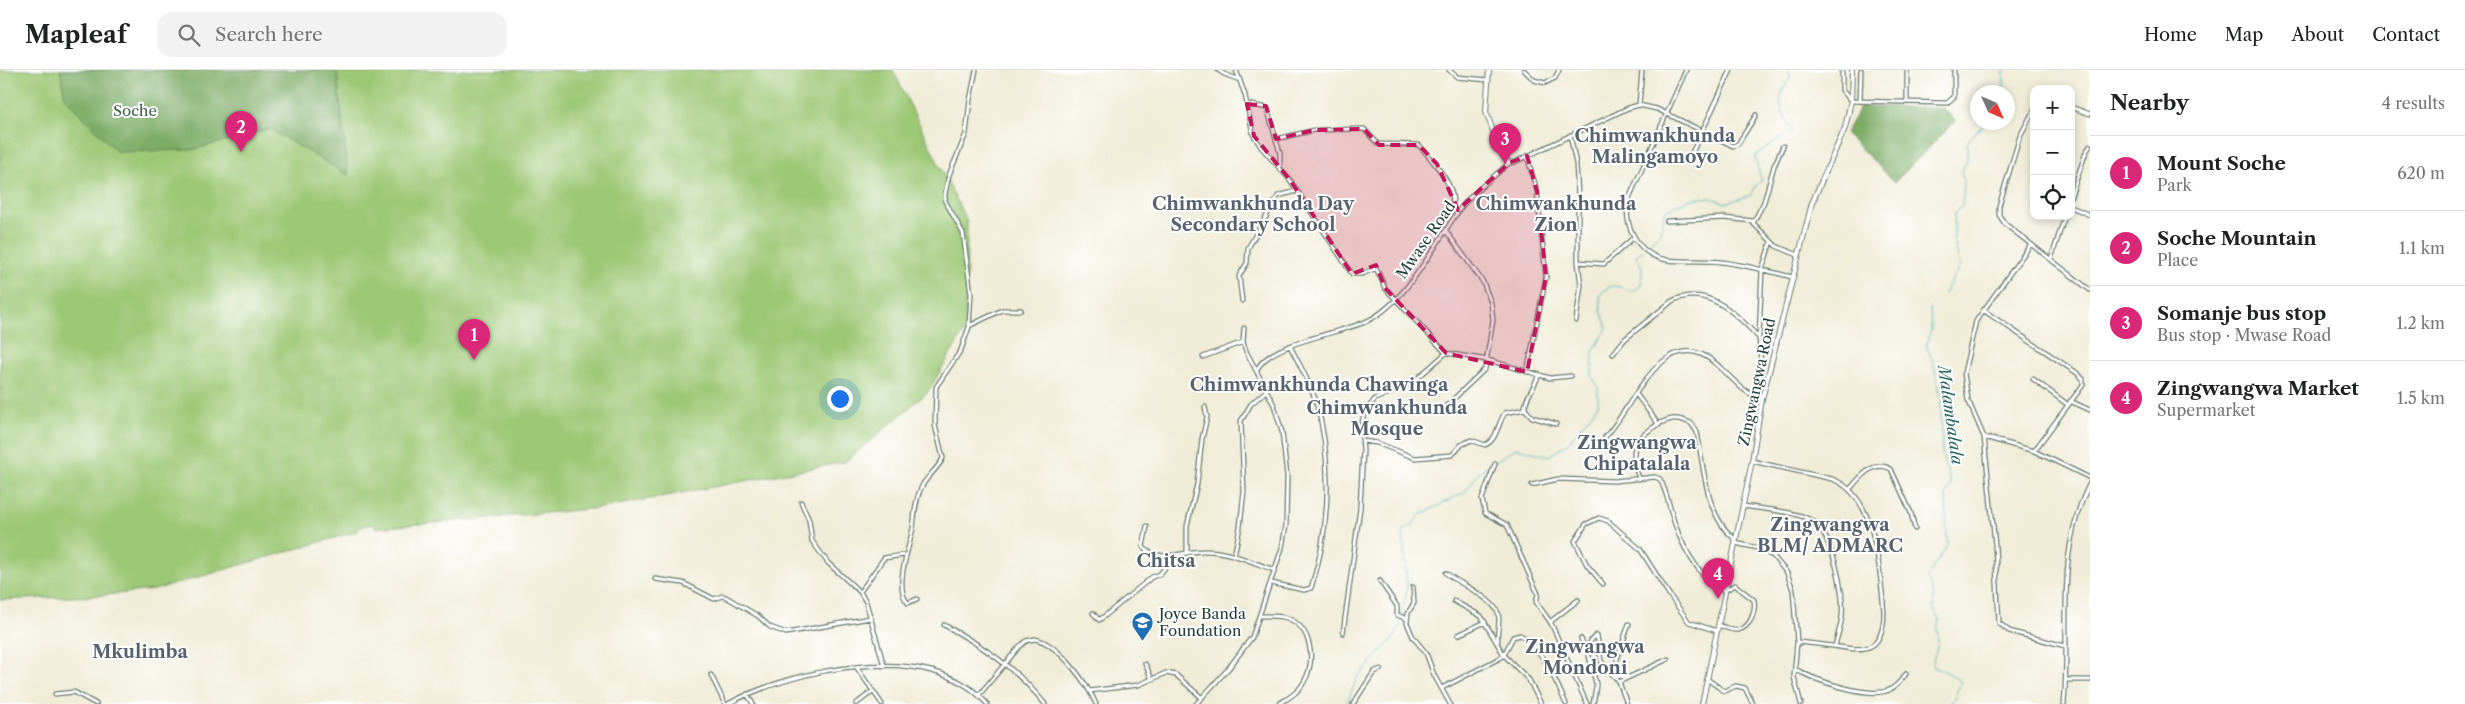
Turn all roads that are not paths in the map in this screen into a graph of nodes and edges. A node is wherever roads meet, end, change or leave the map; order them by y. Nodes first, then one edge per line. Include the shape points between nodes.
1 (976, 70) edge
2 (1218, 70) edge
3 (1236, 70) edge
4 (1449, 70) edge
5 (1489, 70) edge
6 (1524, 70) edge
7 (1559, 70) edge
8 (1642, 70) edge
9 (1686, 70) edge
10 (1731, 70) edge
11 (1842, 70) edge
12 (1852, 70) edge
13 (1861, 70) edge
14 (1907, 70) edge
15 (1954, 70) edge
16 (1529, 72) edge
17 (1240, 80) junction
18 (1488, 80) junction
19 (1851, 101) junction
20 (1860, 101) junction
21 (1907, 101) junction
22 (1247, 104) junction
23 (1640, 106) junction
24 (2075, 108) edge
25 (1667, 114) junction
26 (2090, 114) edge
27 (1756, 115) dead end
28 (2030, 117) edge
29 (1701, 132) junction
30 (1570, 135) junction
31 (1276, 139) junction
32 (1783, 146) dead end
33 (2090, 146) edge
34 (1527, 156) junction
35 (1690, 157) dead end
36 (1509, 163) junction
37 (1280, 166) junction
38 (2075, 184) edge
39 (1297, 191) junction
40 (2075, 209) edge
41 (1457, 214) junction
42 (2090, 215) edge
43 (2064, 220) edge
44 (1668, 221) dead end
45 (1753, 221) junction
46 (1446, 231) junction
47 (1634, 237) junction
48 (1771, 242) junction
49 (2031, 244) junction
50 (1798, 255) junction
51 (2051, 259) junction
52 (1578, 262) junction
53 (1762, 269) junction
54 (1792, 277) junction
55 (2090, 290) edge
56 (1395, 299) junction
57 (1242, 301) dead end
58 (1021, 310) dead end
59 (1983, 310) junction
60 (1576, 322) dead end
61 (969, 327) junction
62 (1244, 328) dead end
63 (1759, 338) junction
64 (1243, 342) junction
65 (1290, 346) junction
66 (1446, 353) junction
67 (1612, 354) dead end
68 (1203, 357) dead end
69 (1488, 360) junction
70 (1257, 370) junction
71 (1527, 372) junction
72 (1539, 374) junction
73 (1571, 376) dead end
74 (2033, 379) dead end
75 (1267, 390) junction
76 (1636, 394) junction
77 (1759, 398) junction
78 (2068, 402) junction
79 (1205, 407) dead end
80 (1525, 409) junction
81 (1442, 410) dead end
82 (2090, 410) edge
83 (1556, 424) dead end
84 (1659, 425) junction
85 (1605, 437) dead end
86 (1984, 437) junction
87 (1363, 440) junction
88 (2034, 451) junction
89 (1752, 461) junction
90 (1495, 464) dead end
91 (1639, 478) junction
92 (2090, 478) edge
93 (2090, 483) edge
94 (1532, 485) dead end
95 (1850, 489) junction
96 (801, 502) dead end
97 (1743, 506) junction
98 (1147, 526) dead end
99 (1914, 529) dead end
100 (1735, 541) junction
101 (1187, 552) junction
102 (904, 555) junction
103 (1174, 556) junction
104 (1234, 556) junction
105 (1274, 570) junction
106 (1446, 573) dead end
107 (655, 579) dead end
108 (1380, 581) dead end
109 (1271, 583) junction
110 (1603, 584) dead end
111 (1413, 587) dead end
112 (1724, 591) junction
113 (860, 592) junction
114 (917, 599) dead end
115 (1578, 600) dead end
116 (1454, 601) dead end
117 (1093, 613) dead end
118 (1260, 616) junction
119 (870, 618) junction
120 (1407, 619) junction
121 (1485, 622) junction
122 (1550, 622) junction
123 (1630, 624) dead end
124 (944, 625) dead end
125 (1718, 625) junction
126 (1717, 631) junction
127 (1342, 633) dead end
128 (1458, 635) dead end
129 (1581, 639) dead end
130 (1797, 642) junction
131 (1498, 644) junction
132 (1835, 646) junction
133 (2065, 646) junction
134 (1588, 652) junction
135 (1504, 655) junction
136 (1668, 659) dead end
137 (1005, 662) junction
138 (1145, 664) dead end
139 (1592, 664) junction
140 (884, 666) junction
141 (856, 667) junction
142 (1795, 668) junction
143 (1381, 669) dead end
144 (1606, 669) junction
145 (1906, 674) dead end
146 (711, 675) dead end
147 (1616, 676) junction
148 (1630, 677) junction
149 (1152, 679) junction
150 (1707, 679) junction
151 (2066, 680) junction
152 (2090, 680) edge
153 (1619, 682) junction
154 (1442, 688) junction
155 (873, 691) junction
156 (1089, 691) junction
157 (55, 694) dead end
158 (747, 694) junction
159 (979, 695) junction
160 (1202, 698) junction
161 (1286, 702) edge
162 (96, 704) edge
163 (727, 704) edge
164 (754, 704) edge
165 (856, 704) edge
166 (882, 704) edge
167 (987, 704) edge
168 (1045, 704) edge
169 (1096, 704) edge
170 (1196, 704) edge
171 (1278, 704) edge
172 (1353, 704) edge
173 (1450, 704) edge
174 (1541, 704) edge
175 (1566, 704) edge
176 (1587, 704) edge
177 (1593, 704) edge
178 (1627, 704) edge
179 (1702, 704) edge
180 (1753, 704) edge
181 (1801, 704) edge
182 (2064, 704) edge

1 - 61 street via 966,134 949,175 945,194 945,201 960,225 965,246 971,294
2 - 17 street
3 - 17 street
4 - 18 street via 1457,77
5 - 18 street
6 - 16 street
7 - 16 street via 1555,78 1545,84 1534,80
8 - 23 street
9 - 25 street
10 - 29 street
11 - 19 street via 1842,90
12 - 19 street, Zingwangwa Road
13 - 20 street
14 - 21 street
15 - 21 street via 1954,97 1950,102
17 - 22 street
18 - 36 street via 1487,119 1502,155
19 - 20 street
19 - 50 street, Zingwangwa Road via 1843,134 1814,198
20 - 21 street
22 - 31 street via 1266,108
22 - 37 street via 1253,134
23 - 25 street, Mwase Road via 1650,106
23 - 30 street, Mwase Road via 1618,111
24 - 26 street
25 - 29 street, Mwase Road
25 - 47 street via 1626,206 1627,221
27 - 29 street, Mwase Road via 1736,146
28 - 49 street via 2020,136 1998,212 2005,224
29 - 35 street
30 - 34 street, Mwase Road
30 - 52 street via 1578,180
31 - 37 street
31 - 41 street via 1308,130 1364,129 1378,144 1419,145 1448,182 1454,200 1452,207
32 - 45 street via 1764,202
33 - 38 street
34 - 36 street, Mwase Road
34 - 71 street via 1537,191 1546,277
36 - 41 street, Mwase Road
37 - 39 street
39 - 56 street via 1352,274 1376,268 1381,283
39 - 57 street via 1278,196 1248,246 1247,263 1239,276
40 - 42 street
41 - 46 street, Mwase Road
43 - 51 street
44 - 45 street via 1714,218
45 - 48 street
46 - 56 street, Mwase Road
46 - 69 street via 1477,272 1488,293 1494,320
47 - 52 street via 1604,264
47 - 53 street via 1660,258
48 - 50 street
48 - 53 street
49 - 51 street
49 - 59 street
50 - 54 street, Zingwangwa Road
51 - 55 street
52 - 60 street via 1581,285
53 - 54 street
53 - 63 street
54 - 77 street, Zingwangwa Road
56 - 65 street, Mwase Road via 1366,322
56 - 66 street
58 - 61 street via 1002,310
59 - 78 street via 2081,376 2083,385
59 - 86 street via 1972,336 1964,382
61 - 102 street via 961,350 936,387 935,425 943,458 920,490 910,542
62 - 64 street
63 - 67 street via 1726,306 1701,297 1686,296 1672,301 1650,318
63 - 77 street
64 - 68 street
64 - 70 street
65 - 70 street, Mwase Road via 1269,356
65 - 109 street via 1312,390 1319,414 1328,474 1326,504 1311,588 1304,590
66 - 69 street
66 - 87 street via 1417,380 1375,399 1369,405 1362,422
69 - 71 street
69 - 81 street via 1483,373
70 - 75 street
71 - 72 street
72 - 73 street via 1557,378
72 - 80 street
74 - 78 street
75 - 104 street via 1251,404 1241,421 1244,491
75 - 105 street via 1280,425 1287,476 1286,525
76 - 77 street via 1666,359 1691,352 1708,358 1745,392
76 - 84 street
76 - 85 street
77 - 89 street, Zingwangwa Road
78 - 82 street
78 - 88 street
79 - 101 street via 1207,421 1198,484 1187,526
80 - 83 street via 1532,416
80 - 87 street via 1505,413 1489,443 1485,445 1471,440 1452,455 1415,458
84 - 91 street via 1642,437 1635,447 1634,460
84 - 100 street via 1676,419 1685,420 1695,427 1715,512 1722,527
86 - 88 street
86 - 133 street via 1999,623 2009,631
87 - 127 street via 1359,516
88 - 92 street
89 - 95 street via 1832,478
89 - 97 street, Zingwangwa Road
90 - 122 street via 1482,499 1484,513 1507,525 1538,594 1536,602
91 - 94 street via 1551,480
91 - 112 street via 1655,477 1661,481 1684,545 1712,584
93 - 133 street via 2069,545
95 - 99 street via 1876,466 1891,469 1911,513
95 - 132 street via 1864,509 1873,535 1884,625 1876,641 1866,649
96 - 113 street via 809,520 812,541 828,563
97 - 100 street, Zingwangwa Road
97 - 132 street via 1808,519 1823,532 1842,596 1842,618
98 - 103 street via 1144,549
100 - 112 street, Zingwangwa Road
100 - 130 street via 1765,551 1782,565 1792,590
101 - 103 street
101 - 104 street via 1211,551
102 - 113 street via 884,558
102 - 114 street via 905,599 908,603
103 - 117 street via 1160,574 1099,620
104 - 105 street
105 - 109 street
106 - 131 street via 1486,598 1493,606 1498,614
107 - 119 street via 683,583 714,599 726,597 770,627 786,633
108 - 120 street via 1397,606 1398,615
109 - 118 street
110 - 126 street via 1587,565 1575,541 1586,524 1599,518 1608,521 1640,549 1689,622
111 - 120 street via 1414,603
112 - 125 street, Zingwangwa Road
112 - 125 street via 1735,585 1754,600 1754,609 1748,623 1739,630
113 - 119 street
115 - 122 street
116 - 121 street via 1475,612
118 - 160 street via 1248,644
118 - 161 street via 1289,618 1300,627 1309,644 1308,675
119 - 140 street
120 - 154 street via 1413,637 1426,652
121 - 128 street
121 - 131 street
122 - 176 street
123 - 147 street via 1619,654
124 - 137 street
125 - 126 street, Zingwangwa Road
126 - 150 street, Zingwangwa Road
129 - 134 street
130 - 132 street
130 - 142 street
131 - 135 street
133 - 151 street
134 - 139 street
134 - 144 street via 1592,639 1597,635 1601,661
135 - 154 street
135 - 174 street via 1529,680
135 - 175 street via 1513,637 1523,636 1552,673
136 - 148 street
137 - 156 street via 1026,641 1042,640 1070,666
137 - 159 street
137 - 168 street
138 - 149 street
139 - 144 street
139 - 177 street via 1596,687
140 - 141 street
140 - 159 street via 903,665 946,676
141 - 155 street
141 - 158 street via 801,675
142 - 145 street via 1836,686 1876,692 1895,687
142 - 181 street
143 - 172 street via 1374,672
144 - 147 street
146 - 163 street
147 - 148 street
147 - 153 street
148 - 153 street
149 - 156 street via 1129,687
149 - 160 street via 1166,673 1176,675
150 - 179 street, Zingwangwa Road
150 - 180 street via 1724,691 1736,686 1745,688
151 - 152 street
151 - 182 street
153 - 178 street
154 - 173 street
155 - 165 street
155 - 166 street
156 - 169 street
157 - 162 street via 74,692
158 - 163 street
158 - 164 street
159 - 167 street
160 - 170 street
161 - 171 street

